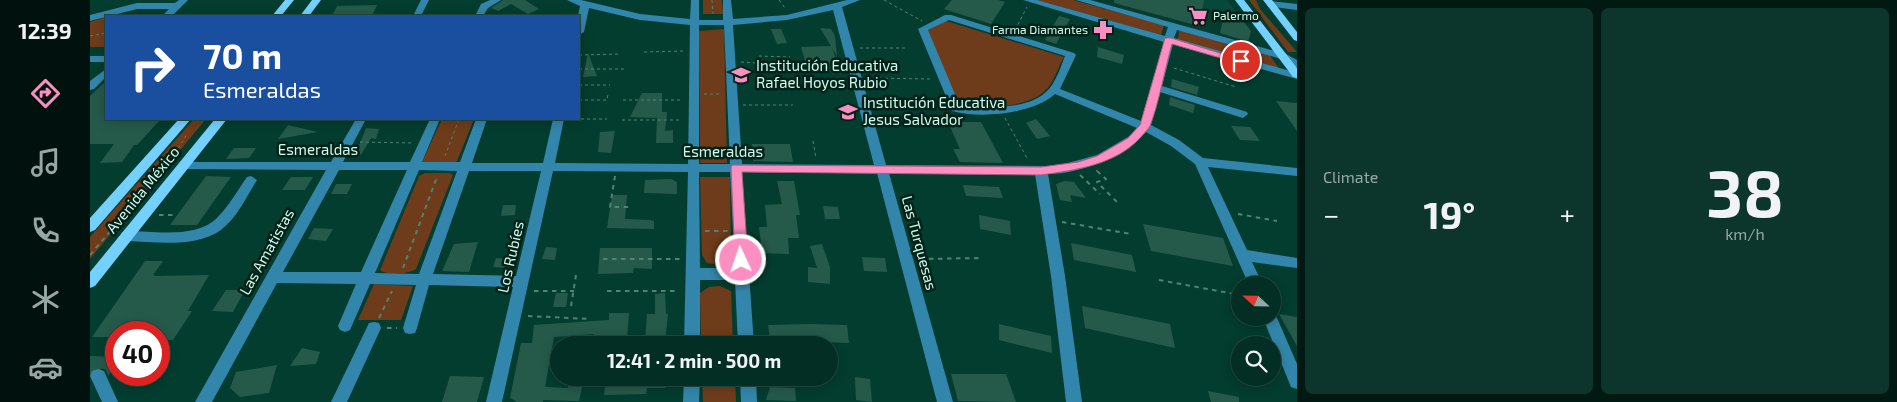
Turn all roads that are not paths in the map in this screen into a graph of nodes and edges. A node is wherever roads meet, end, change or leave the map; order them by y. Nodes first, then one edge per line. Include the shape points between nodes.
1 (290, 0) edge
2 (317, 0) edge
3 (425, 0) edge
4 (497, 0) edge
5 (571, 0) edge
6 (695, 0) edge
7 (727, 0) edge
8 (856, 0) edge
9 (1082, 0) edge
10 (1239, 0) edge
11 (1029, 1) edge
12 (1268, 2) edge
13 (181, 3) edge
14 (585, 5) junction
15 (837, 6) junction
16 (1297, 7) edge
17 (480, 14) edge
18 (168, 15) edge
19 (277, 15) edge
20 (305, 15) edge
21 (418, 15) edge
22 (90, 18) edge
23 (695, 22) junction
24 (728, 22) junction
25 (1173, 26) junction
26 (580, 28) edge
27 (1297, 38) edge
28 (1168, 40) junction
29 (1282, 56) junction
30 (90, 59) edge
31 (105, 59) edge
32 (1297, 64) edge
33 (105, 73) edge
34 (1297, 76) edge
35 (90, 87) edge
36 (1154, 88) junction
37 (1054, 90) junction
38 (1243, 114) dead end
39 (220, 120) edge
40 (360, 120) edge
41 (435, 120) edge
42 (482, 120) edge
43 (559, 120) edge
44 (188, 124) edge
45 (1145, 126) junction
46 (1200, 162) junction
47 (184, 165) junction
48 (334, 166) junction
49 (414, 167) junction
50 (465, 167) junction
51 (548, 168) junction
52 (694, 168) junction
53 (736, 168) junction
54 (883, 169) junction
55 (1038, 171) junction
56 (1297, 172) edge
57 (251, 180) dead end
58 (90, 227) edge
59 (127, 236) junction
60 (1244, 255) junction
61 (1297, 263) edge
62 (693, 274) junction
63 (742, 274) junction
64 (1252, 276) edge
65 (272, 277) junction
66 (366, 278) junction
67 (424, 280) junction
68 (90, 282) edge
69 (520, 286) junction
70 (345, 326) dead end
71 (1274, 326) edge
72 (374, 328) road end
73 (410, 328) road end
74 (692, 336) edge
75 (745, 336) edge
76 (98, 376) tunnel mouth
77 (1296, 377) edge
78 (692, 386) edge
79 (748, 386) edge
80 (110, 402) edge
81 (203, 402) edge
82 (338, 402) edge
83 (494, 402) edge
84 (692, 402) edge
85 (749, 402) edge
86 (945, 402) edge
87 (1074, 402) edge

1 - 19 main road
2 - 20 main road
3 - 21 street
4 - 17 street via 484,6
5 - 14 street
6 - 23 street
7 - 24 street
8 - 15 street
9 - 25 street
10 - 29 main road
11 - 28 street
12 - 16 street
12 - 27 main road
13 - 18 street
13 - 22 street via 136,6
14 - 23 street via 644,17
14 - 26 street
15 - 24 street via 791,16
15 - 54 street, Las Turquesas
23 - 24 street
23 - 52 street
24 - 53 street
25 - 28 street
25 - 29 street
28 - 34 street
28 - 36 street
29 - 32 street
29 - 34 main road
30 - 31 street
33 - 35 street
36 - 38 street
36 - 45 street
37 - 37 street via 1071,55 948,17 923,29 956,109 1001,110 1028,105
37 - 45 street
39 - 47 main road, Avenida México
40 - 48 street, Las Amatistas
41 - 49 street
42 - 50 street
43 - 51 street, Los Rubíes
44 - 58 main road, Avenida México
45 - 46 street
45 - 55 street, Esmeraldas via 1117,150 1087,163
46 - 56 street
46 - 60 street
47 - 48 street, Esmeraldas
47 - 59 main road, Avenida México
48 - 49 street, Esmeraldas
48 - 65 street, Las Amatistas
49 - 50 street, Esmeraldas
49 - 66 street
50 - 51 street, Esmeraldas
50 - 67 street
51 - 52 street, Esmeraldas
51 - 69 street, Los Rubíes
52 - 53 street, Esmeraldas
52 - 62 street
53 - 54 street, Esmeraldas
53 - 63 street
54 - 55 street, Esmeraldas
54 - 86 street, Las Turquesas
55 - 87 street via 1049,220
57 - 59 street via 219,225 211,231 193,235
59 - 68 main road, Avenida México
60 - 61 street
60 - 64 street
62 - 63 street
62 - 74 street
63 - 75 street
65 - 66 street
65 - 81 street, Las Amatistas
66 - 67 street
66 - 70 street
67 - 69 street
67 - 73 street
69 - 83 street, Los Rubíes
71 - 77 street
72 - 82 street
76 - 80 street
78 - 84 street
79 - 85 street

